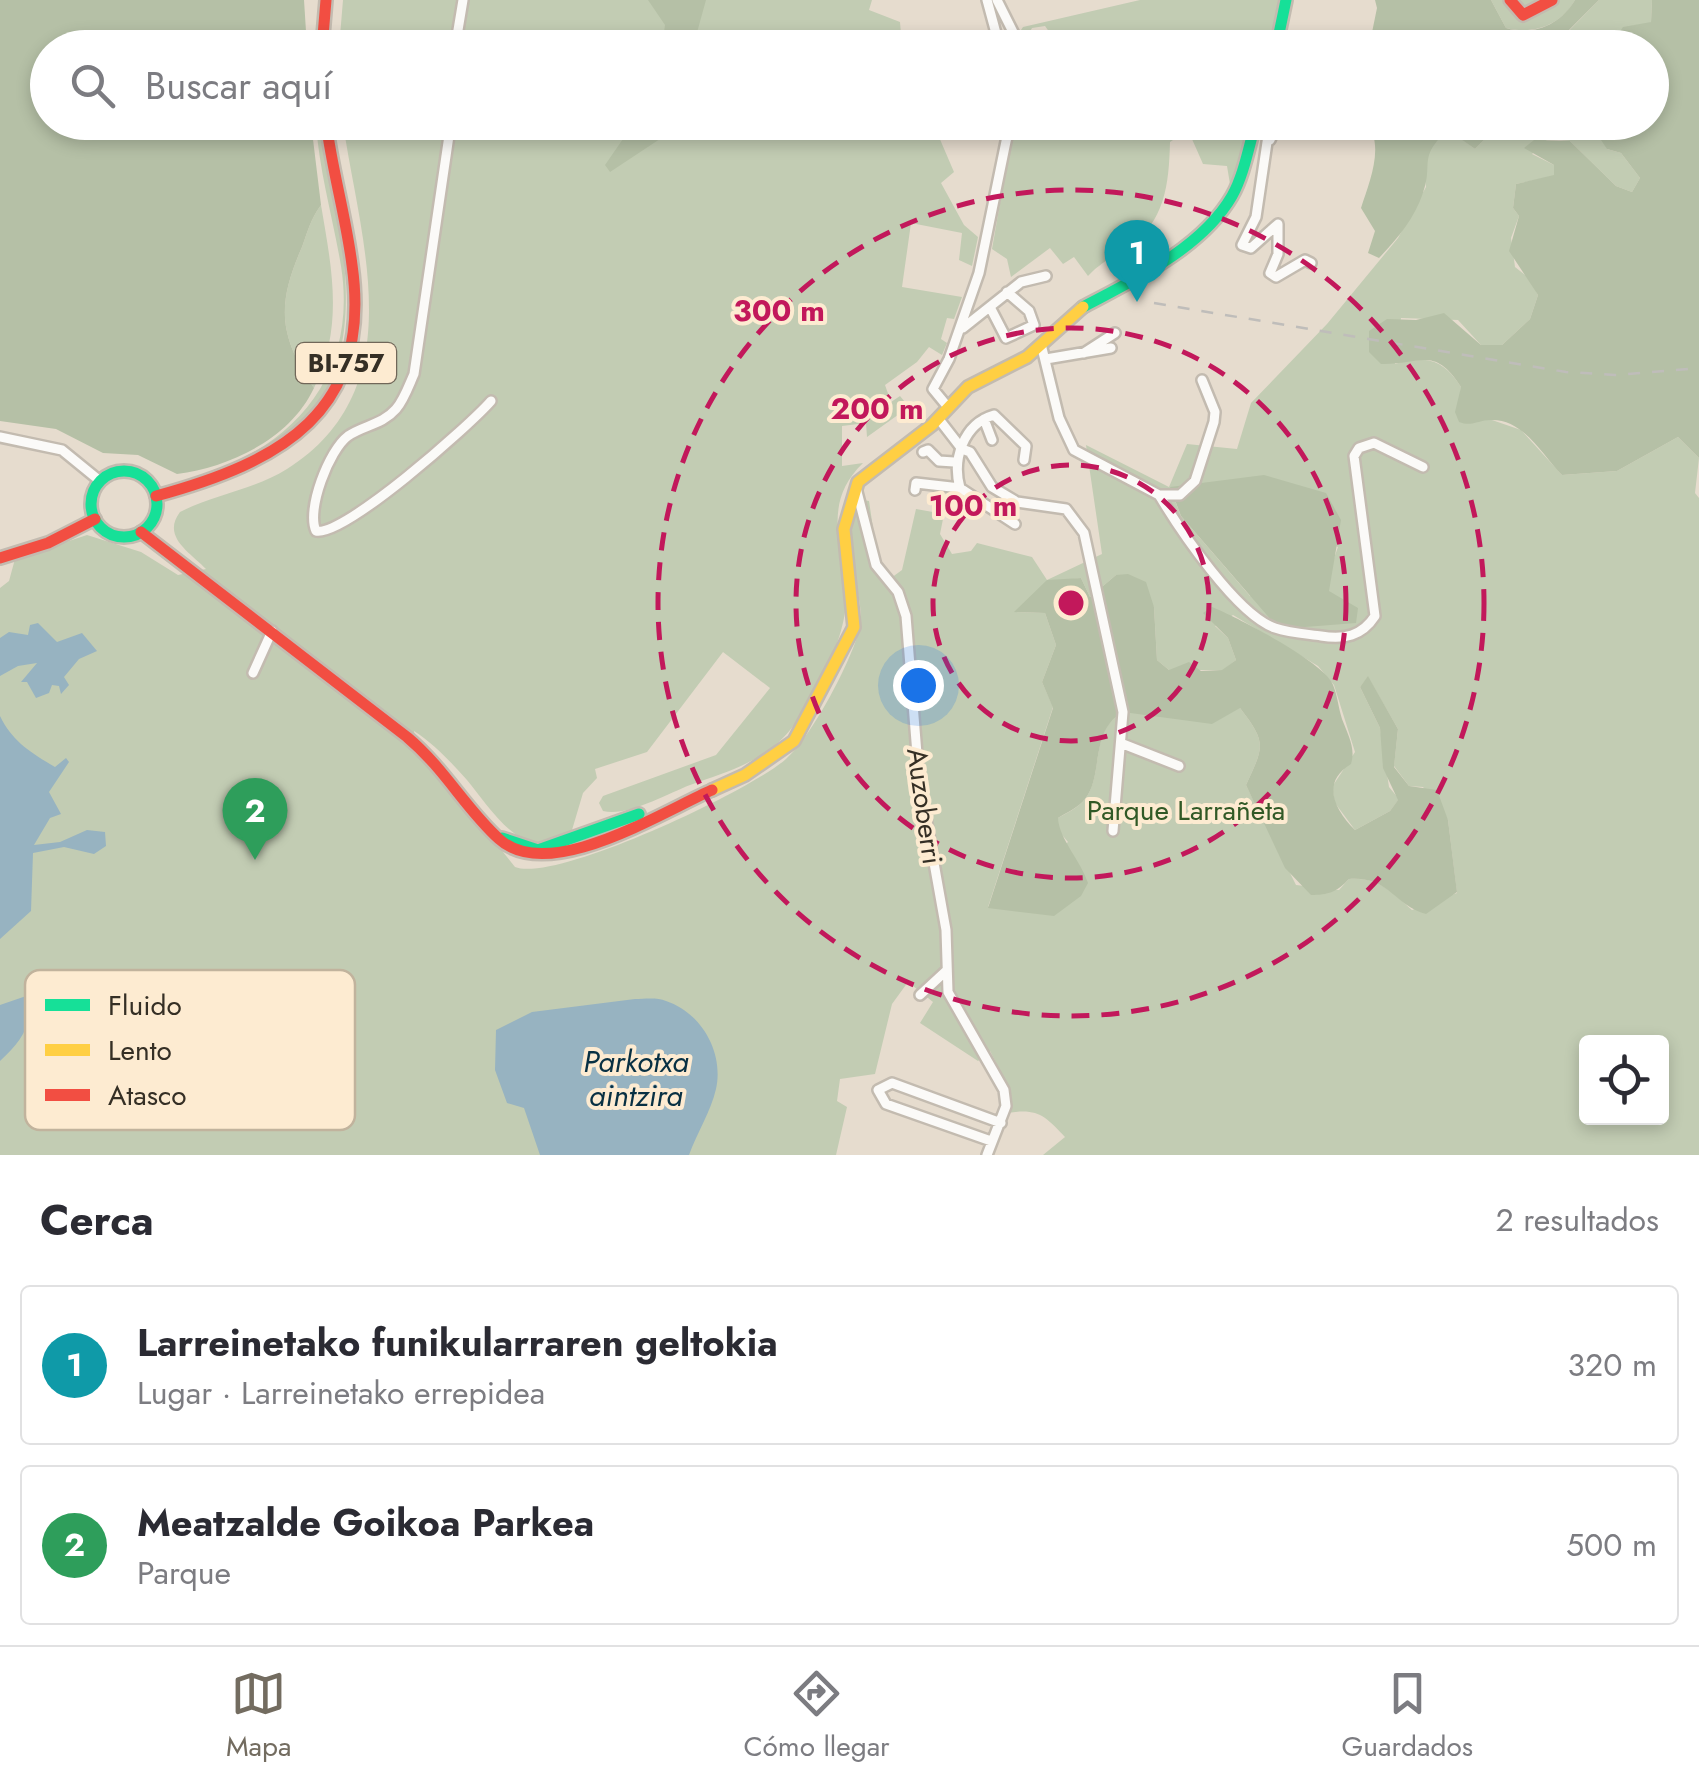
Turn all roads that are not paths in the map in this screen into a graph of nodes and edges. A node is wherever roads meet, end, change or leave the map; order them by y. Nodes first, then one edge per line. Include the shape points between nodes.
1 (326, 0) edge
2 (463, 0) edge
3 (988, 0) edge
4 (998, 0) edge
5 (1286, 0) edge
6 (1510, 0) edge
7 (1552, 0) edge
8 (324, 30) edge
9 (458, 30) edge
10 (996, 30) edge
11 (1012, 30) edge
12 (1280, 30) edge
13 (329, 140) edge
14 (448, 140) edge
15 (1006, 140) edge
16 (1250, 140) edge
17 (1268, 140) edge
18 (1271, 140) edge
19 (1266, 151) junction
20 (1311, 264) dead end
21 (1046, 276) dead end
22 (1007, 292) junction
23 (990, 309) junction
24 (958, 330) junction
25 (1115, 333) dead end
26 (1041, 344) junction
27 (1111, 348) dead end
28 (1078, 357) junction
29 (1046, 359) junction
30 (1202, 380) dead end
31 (491, 401) dead end
32 (948, 406) junction
33 (938, 418) junction
34 (984, 418) junction
35 (0, 437) edge
36 (992, 440) dead end
37 (962, 450) junction
38 (923, 452) dead end
39 (1024, 460) dead end
40 (954, 462) junction
41 (1423, 467) dead end
42 (985, 480) junction
43 (100, 481) junction
44 (855, 486) junction
45 (960, 488) junction
46 (915, 490) dead end
47 (1160, 494) junction
48 (156, 496) junction
49 (993, 510) junction
50 (95, 519) junction
51 (1015, 524) dead end
52 (141, 532) junction
53 (0, 558) edge
54 (272, 631) junction
55 (253, 673) dead end
56 (1124, 744) junction
57 (1179, 766) dead end
58 (1112, 831) dead end
59 (946, 971) junction
60 (920, 995) dead end
61 (1001, 1123) junction
62 (992, 1141) junction
63 (987, 1155) edge

1 - 8 street
2 - 9 street
3 - 10 street
4 - 11 street
5 - 12 street
6 - 7 street via 1528,15
13 - 48 street, BI-757 via 355,290 344,369 315,419 276,454 242,472
14 - 31 street via 414,374 389,415 336,448 317,500 316,531 332,530 378,498
15 - 24 street via 979,273
16 - 26 street via 1234,194 1220,215 1163,261 1076,310
17 - 19 street
18 - 19 street
19 - 20 street via 1256,217 1242,248 1278,224 1270,273 1276,277 1305,260
21 - 22 street
22 - 23 street
22 - 23 street via 1029,311 1034,326 1006,338
23 - 24 street
24 - 32 street via 933,382
25 - 28 street
26 - 29 street
26 - 32 street
27 - 28 street
28 - 29 street
29 - 47 street via 1074,450
30 - 47 street via 1215,412 1195,481 1180,494
32 - 33 street
33 - 37 street
33 - 44 street
34 - 36 street
34 - 37 street
34 - 39 street via 998,416 1021,436
35 - 43 street via 62,450
37 - 40 street
37 - 42 street via 970,452
38 - 40 street
40 - 45 street
41 - 47 street via 1374,443 1358,448 1375,616 1359,634 1333,638 1274,628 1250,612
42 - 49 street
42 - 56 street via 1017,502 1066,509 1086,539 1120,694
43 - 48 street via 118,471 138,473
43 - 50 street via 91,499
44 - 54 street via 844,529 855,607 848,644 794,741 762,766 551,858 511,852 432,758
44 - 59 street, Auzoberri via 876,565 906,616
45 - 46 street via 916,483
45 - 49 street
48 - 52 street via 154,516
49 - 51 street
50 - 52 street via 120,537
50 - 53 street
52 - 54 street
54 - 55 street
56 - 57 street
56 - 58 street
59 - 60 street
59 - 61 street, Auzoberri via 948,992 1001,1078
61 - 62 street, Auzoberri
61 - 62 street via 892,1083 878,1090 886,1104
62 - 63 street, Auzoberri

